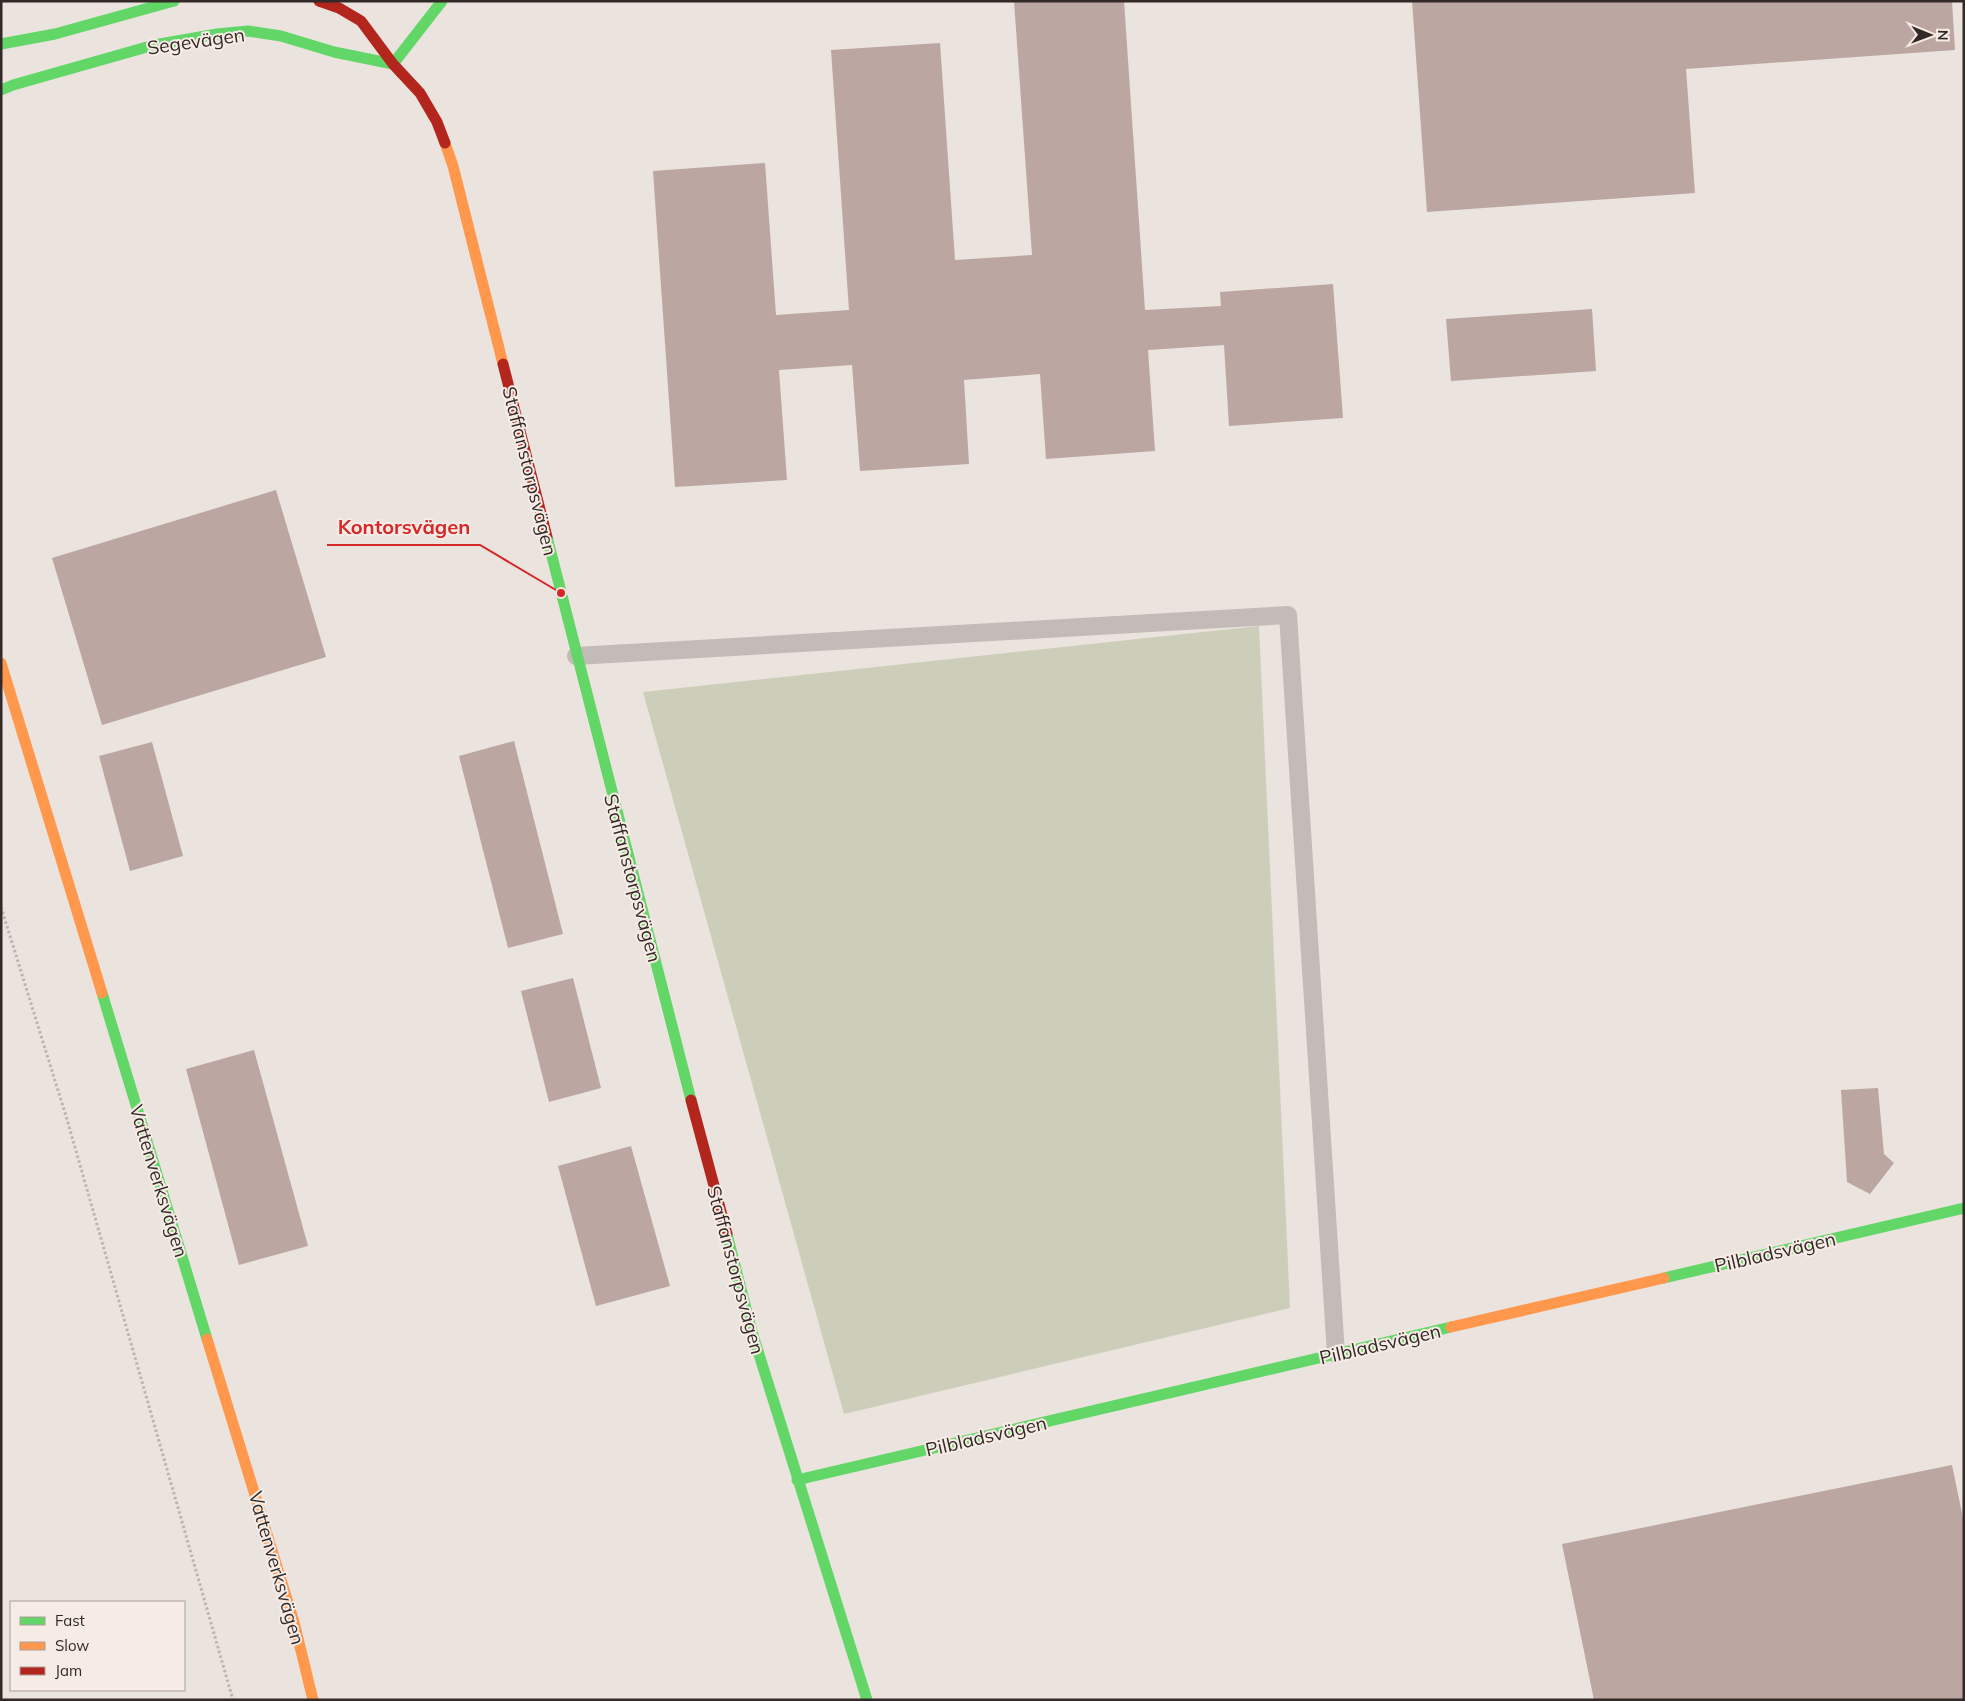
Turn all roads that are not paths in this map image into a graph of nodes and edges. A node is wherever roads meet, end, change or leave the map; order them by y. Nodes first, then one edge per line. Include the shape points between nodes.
1 (174, 1) edge
2 (319, 1) edge
3 (442, 1) edge
4 (1, 44) edge
5 (393, 64) junction
6 (1, 90) edge
7 (576, 656) junction
8 (1, 663) edge
9 (1964, 1208) edge
10 (1336, 1354) junction
11 (797, 1480) junction
12 (313, 1700) edge
13 (867, 1700) edge

1 - 4 street, Segevägen via 55,34
2 - 5 street via 361,21
3 - 5 street
5 - 6 street, Segevägen via 248,31 154,45
5 - 7 street, Staffanstorpsvägen via 420,93 437,122 453,166
7 - 10 lane via 1288,615
7 - 11 street, Staffanstorpsvägen via 749,1322
8 - 12 street, Vattenverksvägen via 294,1622
9 - 10 street, Pilbladsvägen
10 - 11 street, Pilbladsvägen
11 - 13 street, Staffanstorpsvägen

